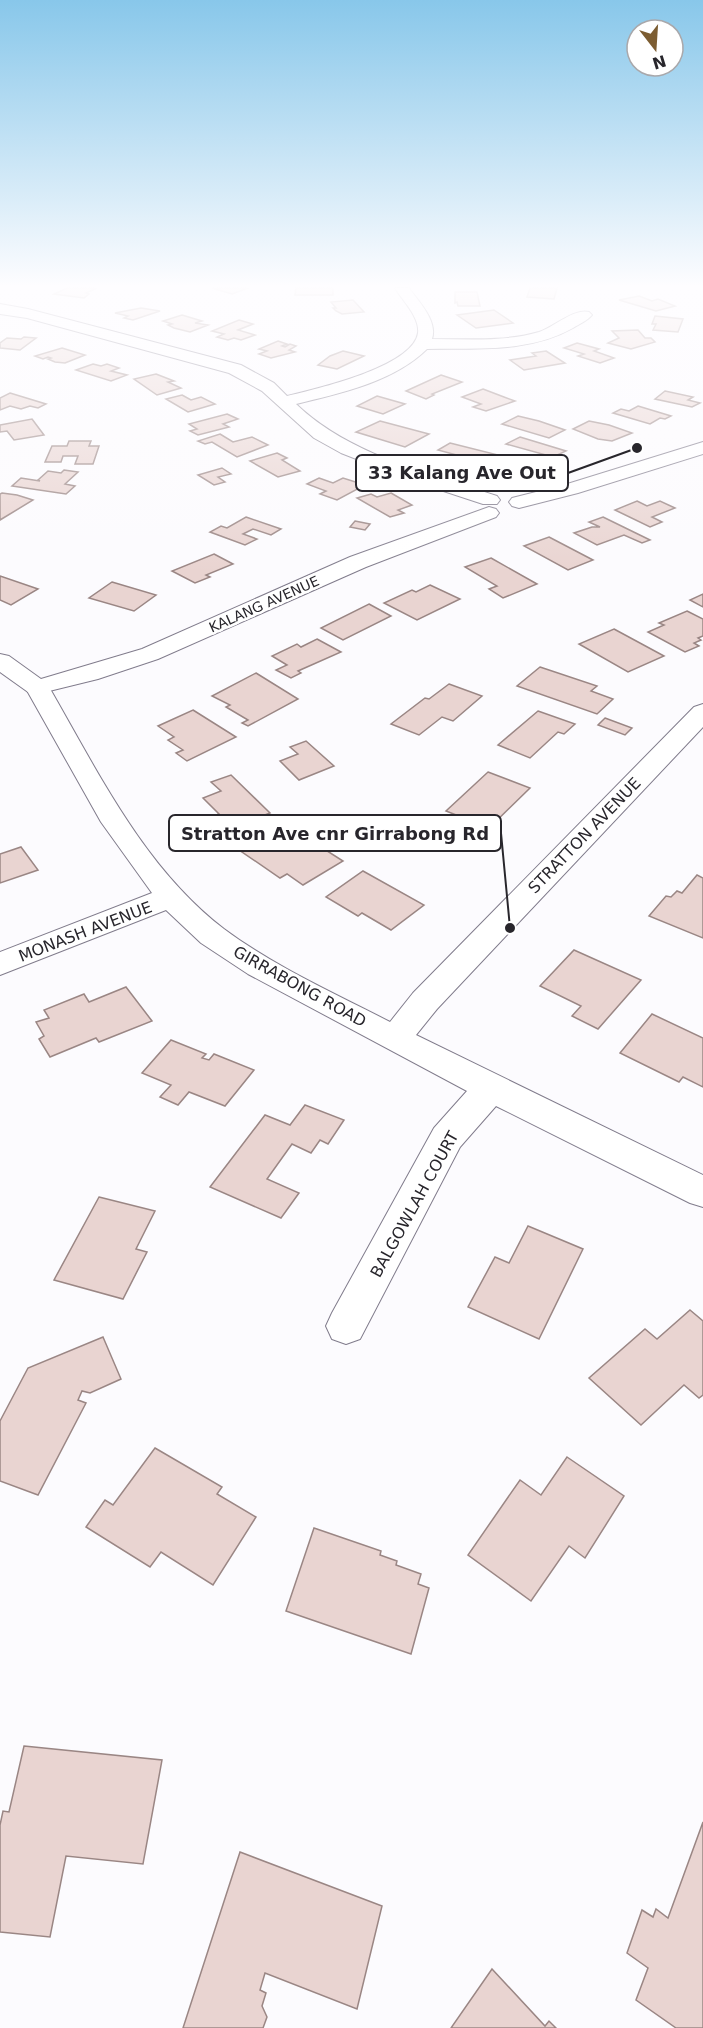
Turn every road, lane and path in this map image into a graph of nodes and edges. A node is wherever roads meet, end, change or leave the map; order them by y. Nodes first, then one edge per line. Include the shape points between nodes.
1 (260, 383) edge
2 (350, 383) edge
3 (285, 402) junction
4 (703, 448) edge
5 (489, 506) junction
6 (13, 673) edge
7 (703, 712) edge
8 (171, 897) junction
9 (0, 964) edge
10 (395, 1039) junction
11 (491, 1088) junction
12 (703, 1192) edge
13 (346, 1326) dead end

1 - 3 street
2 - 3 street
3 - 5 street via 320,434 348,449
4 - 5 street via 519,502 522,510 514,515 501,516
5 - 6 street, KALANG AVENUE via 150,654 89,674
6 - 8 street, GIRRABONG ROAD
7 - 10 street, STRATTON AVENUE via 425,1001
8 - 9 street, MONASH AVENUE
8 - 10 street, GIRRABONG ROAD via 209,933 254,964
10 - 11 street, GIRRABONG ROAD
11 - 12 street, GIRRABONG ROAD
11 - 13 street, BALGOWLAH COURT via 447,1138

